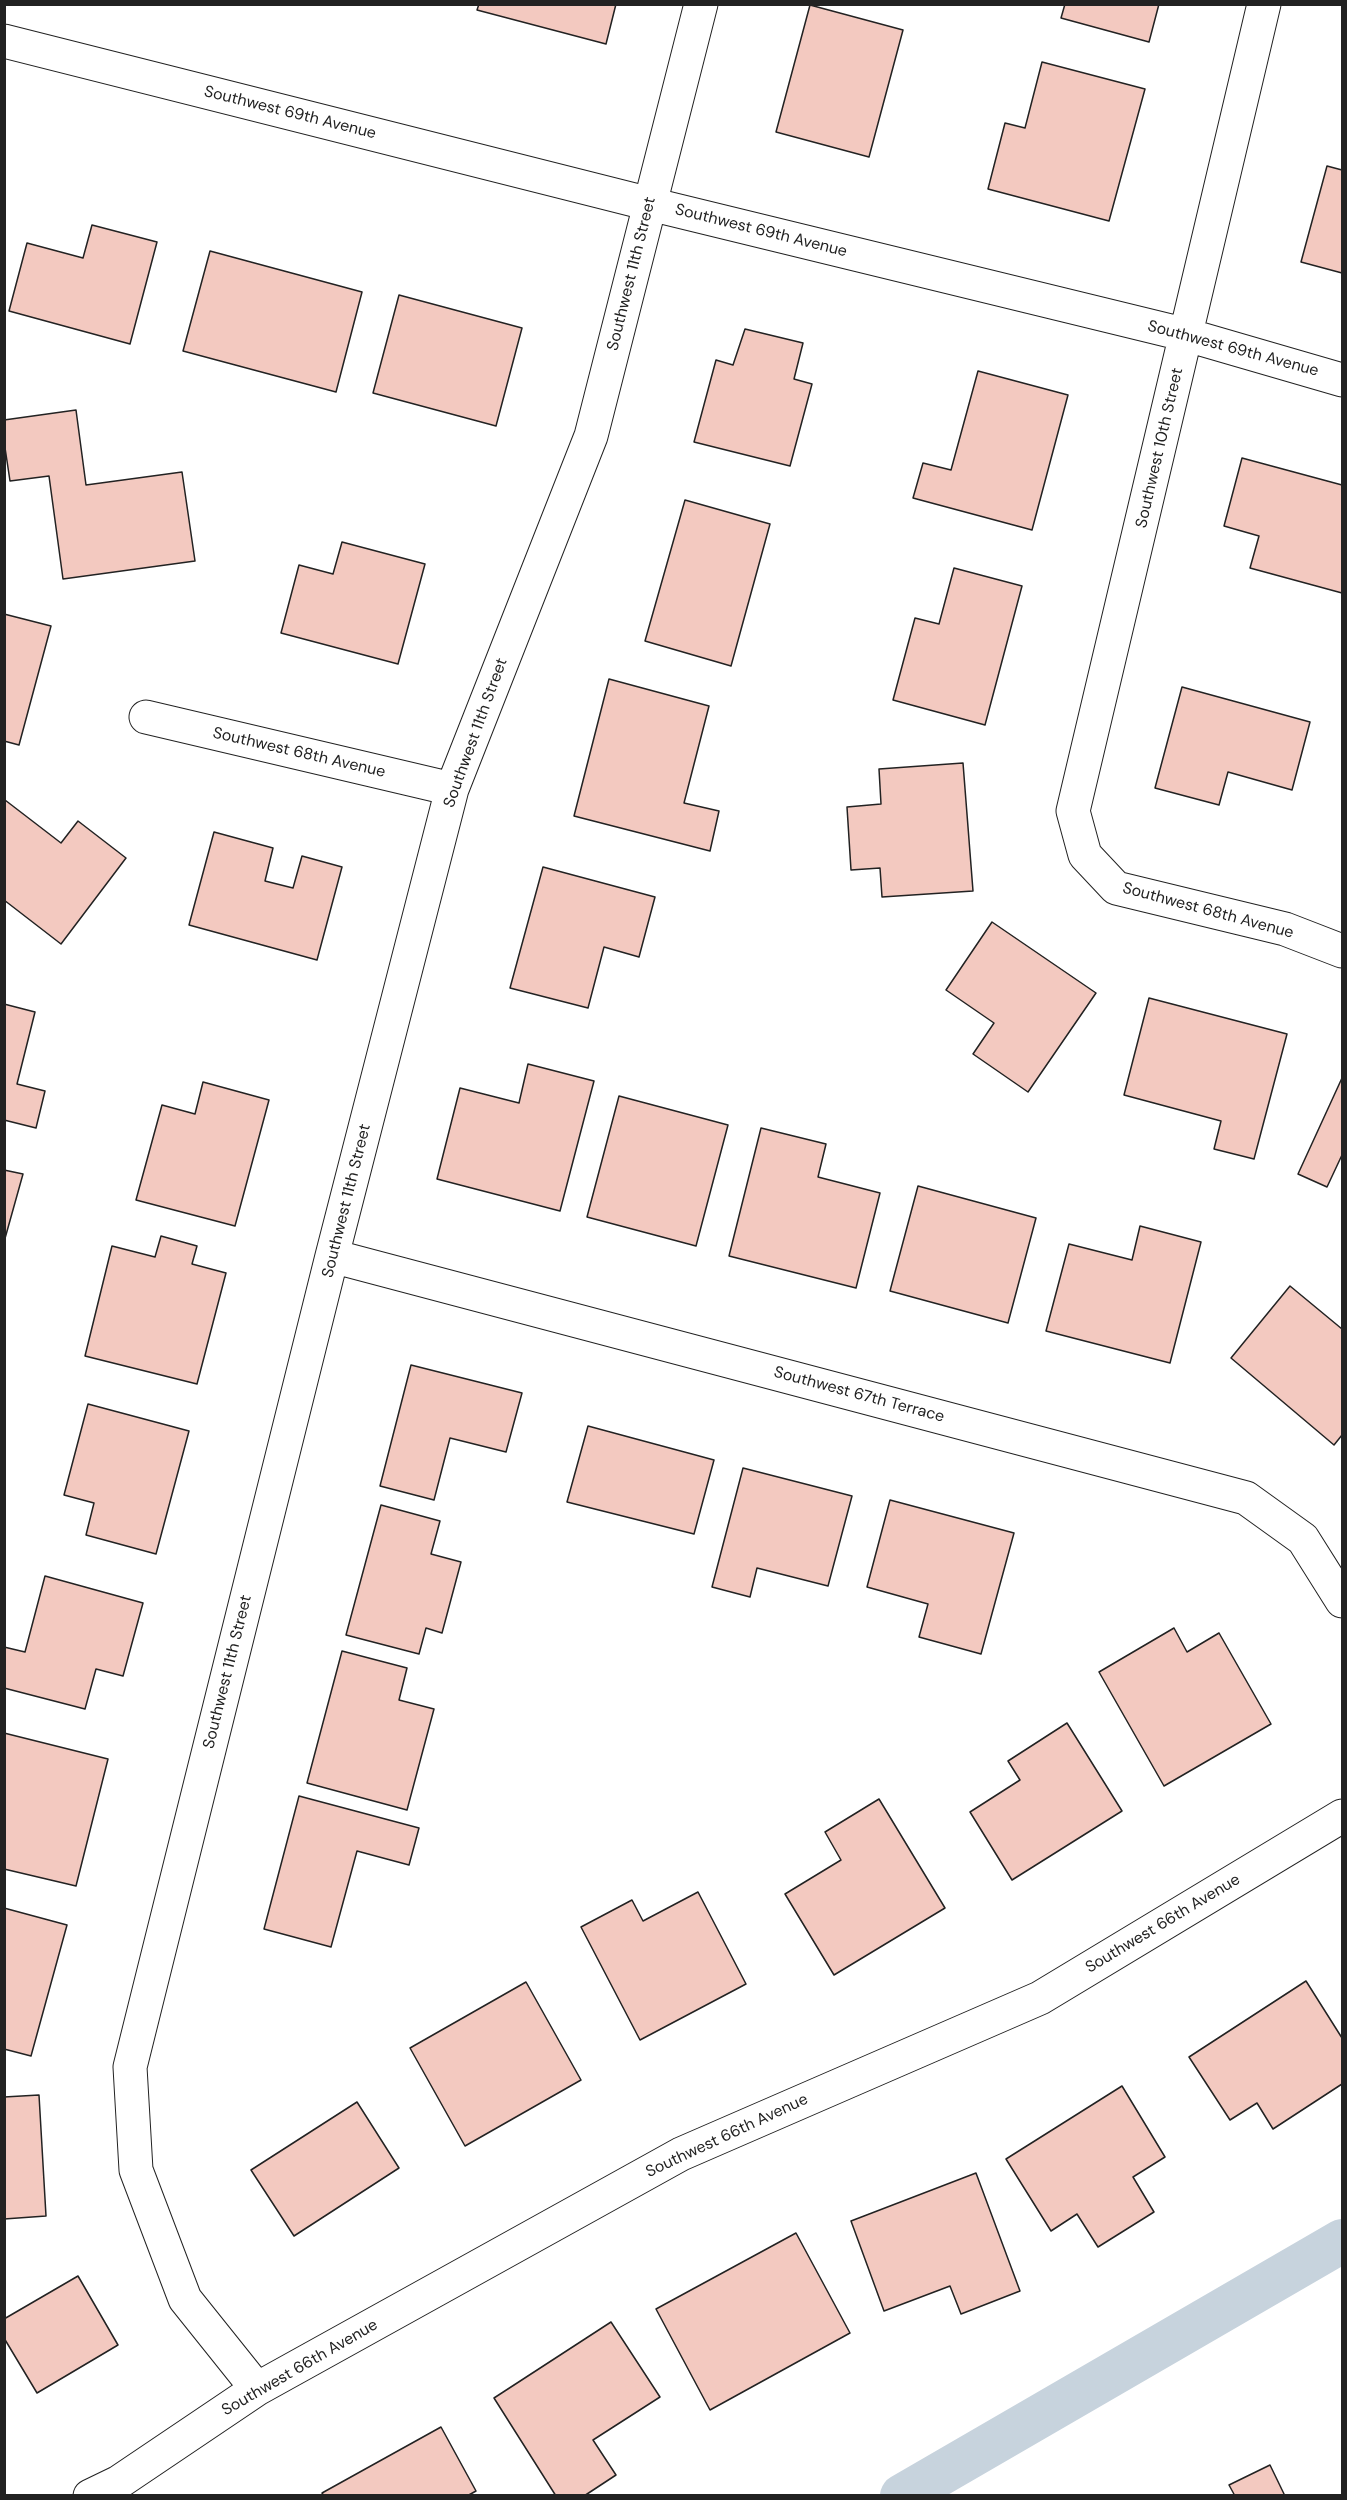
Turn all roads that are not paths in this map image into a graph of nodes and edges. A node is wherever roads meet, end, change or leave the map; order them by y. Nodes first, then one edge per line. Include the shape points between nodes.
1 (701, 4) edge
2 (1264, 4) edge
3 (4, 41) edge
4 (650, 204) junction
5 (1187, 335) junction
6 (1342, 380) edge
7 (147, 717) dead end
8 (452, 789) junction
9 (1085, 855) joint
10 (1342, 951) edge
11 (332, 1256) junction
12 (1342, 1601) edge
13 (1342, 1816) edge
14 (257, 2390) junction
15 (90, 2496) edge

1 - 4 street, Southwest 11th Street
2 - 5 street, Southwest 10th Street
3 - 4 street, Southwest 69th Avenue
4 - 5 street, Southwest 69th Avenue
4 - 8 street, Southwest 11th Street via 591,436
5 - 6 street, Southwest 69th Avenue
5 - 9 street, Southwest 10th Street via 1073,811
7 - 8 street, Southwest 68th Avenue
8 - 11 street, Southwest 11th Street
9 - 10 street, Southwest 68th Avenue via 1116,888 1285,930
11 - 12 street, Southwest 67th Terrace via 1246,1498 1302,1539
11 - 14 street, Southwest 11th Street via 130,2067 136,2170 184,2299
13 - 14 street, Southwest 66th Avenue via 1040,1998 681,2154
14 - 15 street, Southwest 66th Avenue via 118,2482

